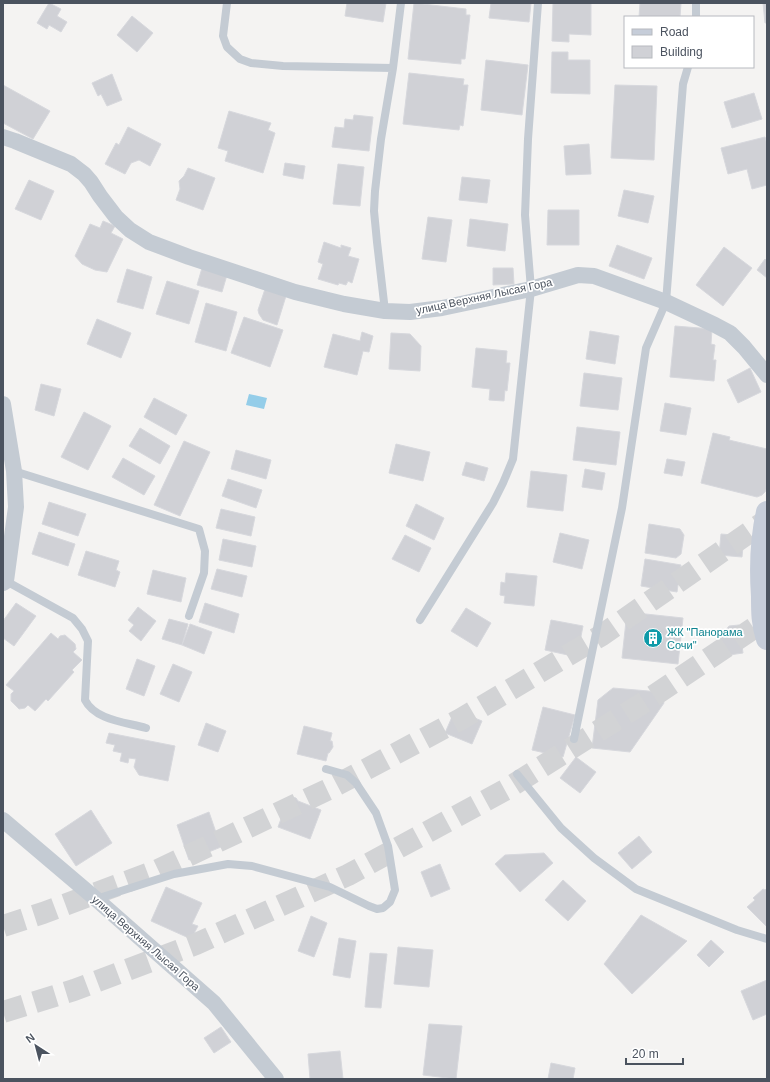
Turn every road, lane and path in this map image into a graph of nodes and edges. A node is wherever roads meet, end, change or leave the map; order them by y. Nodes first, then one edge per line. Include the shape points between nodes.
1 (227, 3) edge
2 (401, 3) edge
3 (538, 3) edge
4 (696, 3) edge
5 (696, 16) edge
6 (392, 68) junction
7 (688, 68) edge
8 (3, 137) edge
9 (531, 289) junction
10 (666, 302) junction
11 (385, 311) junction
12 (767, 375) edge
13 (3, 404) edge
14 (6, 439) edge
15 (14, 471) junction
16 (767, 512) edge
17 (5, 582) edge
18 (189, 616) dead end
19 (420, 620) dead end
20 (767, 639) edge
21 (146, 728) dead end
22 (574, 739) dead end
23 (326, 768) dead end
24 (518, 774) dead end
25 (3, 820) edge
26 (96, 899) junction
27 (767, 938) edge
28 (276, 1079) edge

1 - 6 lane via 224,36 227,47 240,59 251,64
2 - 6 lane
3 - 9 lane via 525,215
4 - 5 lane
6 - 11 lane via 375,197
7 - 10 lane via 683,84
8 - 11 street, улица Верхняя Лысая Гора via 71,164 91,182 116,217 149,242 189,258 295,292
9 - 10 street, улица Верхняя Лысая Гора via 578,275 594,276
9 - 11 street, улица Верхняя Лысая Гора via 442,308 410,312
9 - 19 lane via 513,459 493,503
10 - 12 street, улица Верхняя Лысая Гора via 730,333
10 - 22 lane via 646,348 622,508
13 - 14 street
14 - 15 street
15 - 17 street via 16,508
15 - 18 lane via 199,529 205,551 204,573
16 - 20 street via 760,568 762,625
17 - 21 lane via 73,618 82,629 88,641 85,700 88,706 102,716
23 - 26 lane via 347,775 356,783 376,813 388,846 395,890 390,902 383,908 377,909 316,883 252,866 228,864 174,874
24 - 27 lane via 561,828 594,858 636,890 737,930
25 - 26 street, улица Верхняя Лысая Гора
26 - 28 street, улица Верхняя Лысая Гора via 214,1003

